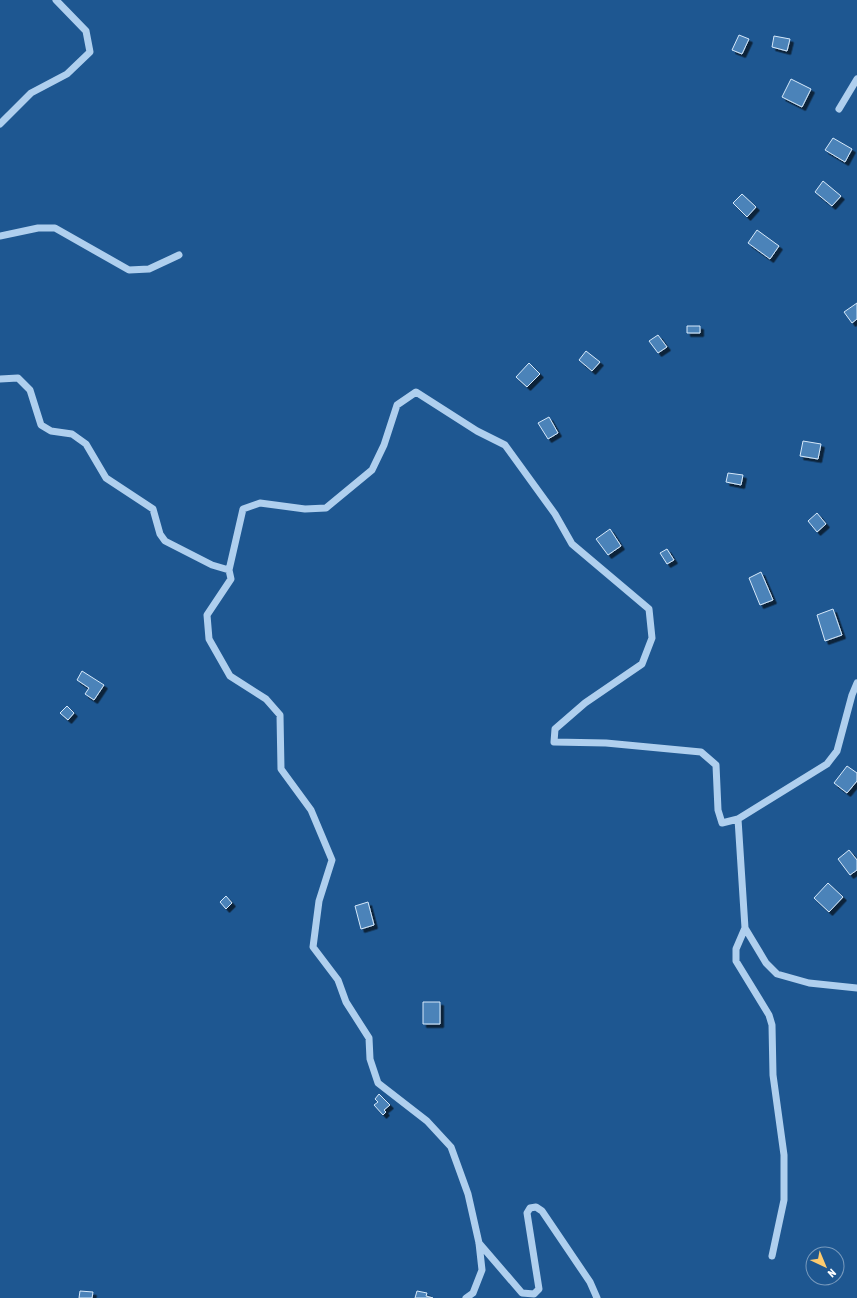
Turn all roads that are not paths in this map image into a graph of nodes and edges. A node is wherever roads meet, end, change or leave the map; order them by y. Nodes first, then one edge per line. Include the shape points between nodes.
1 (56, 0) edge
2 (857, 80) edge
3 (839, 109) dead end
4 (0, 124) edge
5 (0, 236) edge
6 (179, 255) dead end
7 (0, 379) edge
8 (229, 570) junction
9 (857, 683) edge
10 (738, 819) junction
11 (745, 928) junction
12 (857, 988) edge
13 (479, 1243) junction
14 (772, 1256) dead end
15 (466, 1298) edge
16 (597, 1298) edge

1 - 4 street via 86,31 90,52 67,74 31,93
2 - 3 street
5 - 6 street via 38,228 55,228 129,270 149,269
7 - 8 street via 18,378 30,390 41,424 51,431 72,434 86,444 106,478 153,509 160,534 165,541 212,565
8 - 10 street via 243,509 260,503 305,509 326,508 372,470 384,445 397,405 416,392 477,431 505,445 555,514 572,544 649,609 652,638 642,664 585,703 555,729 554,742 606,743 701,752 716,765 718,810 722,823
8 - 13 street via 231,579 207,615 209,639 230,676 266,699 280,715 281,768 311,810 332,860 319,901 313,947 338,980 346,1002 369,1038 370,1059 378,1083 427,1121 451,1147 468,1194
9 - 10 street via 837,751 827,764
10 - 11 street
11 - 12 street via 766,963 777,974 809,983
11 - 14 street via 736,949 736,961 770,1015 773,1075 784,1155 784,1200
13 - 15 street via 482,1270 473,1293
13 - 16 street via 522,1293 534,1294 539,1289 527,1213 530,1208 536,1207 542,1211 590,1282

